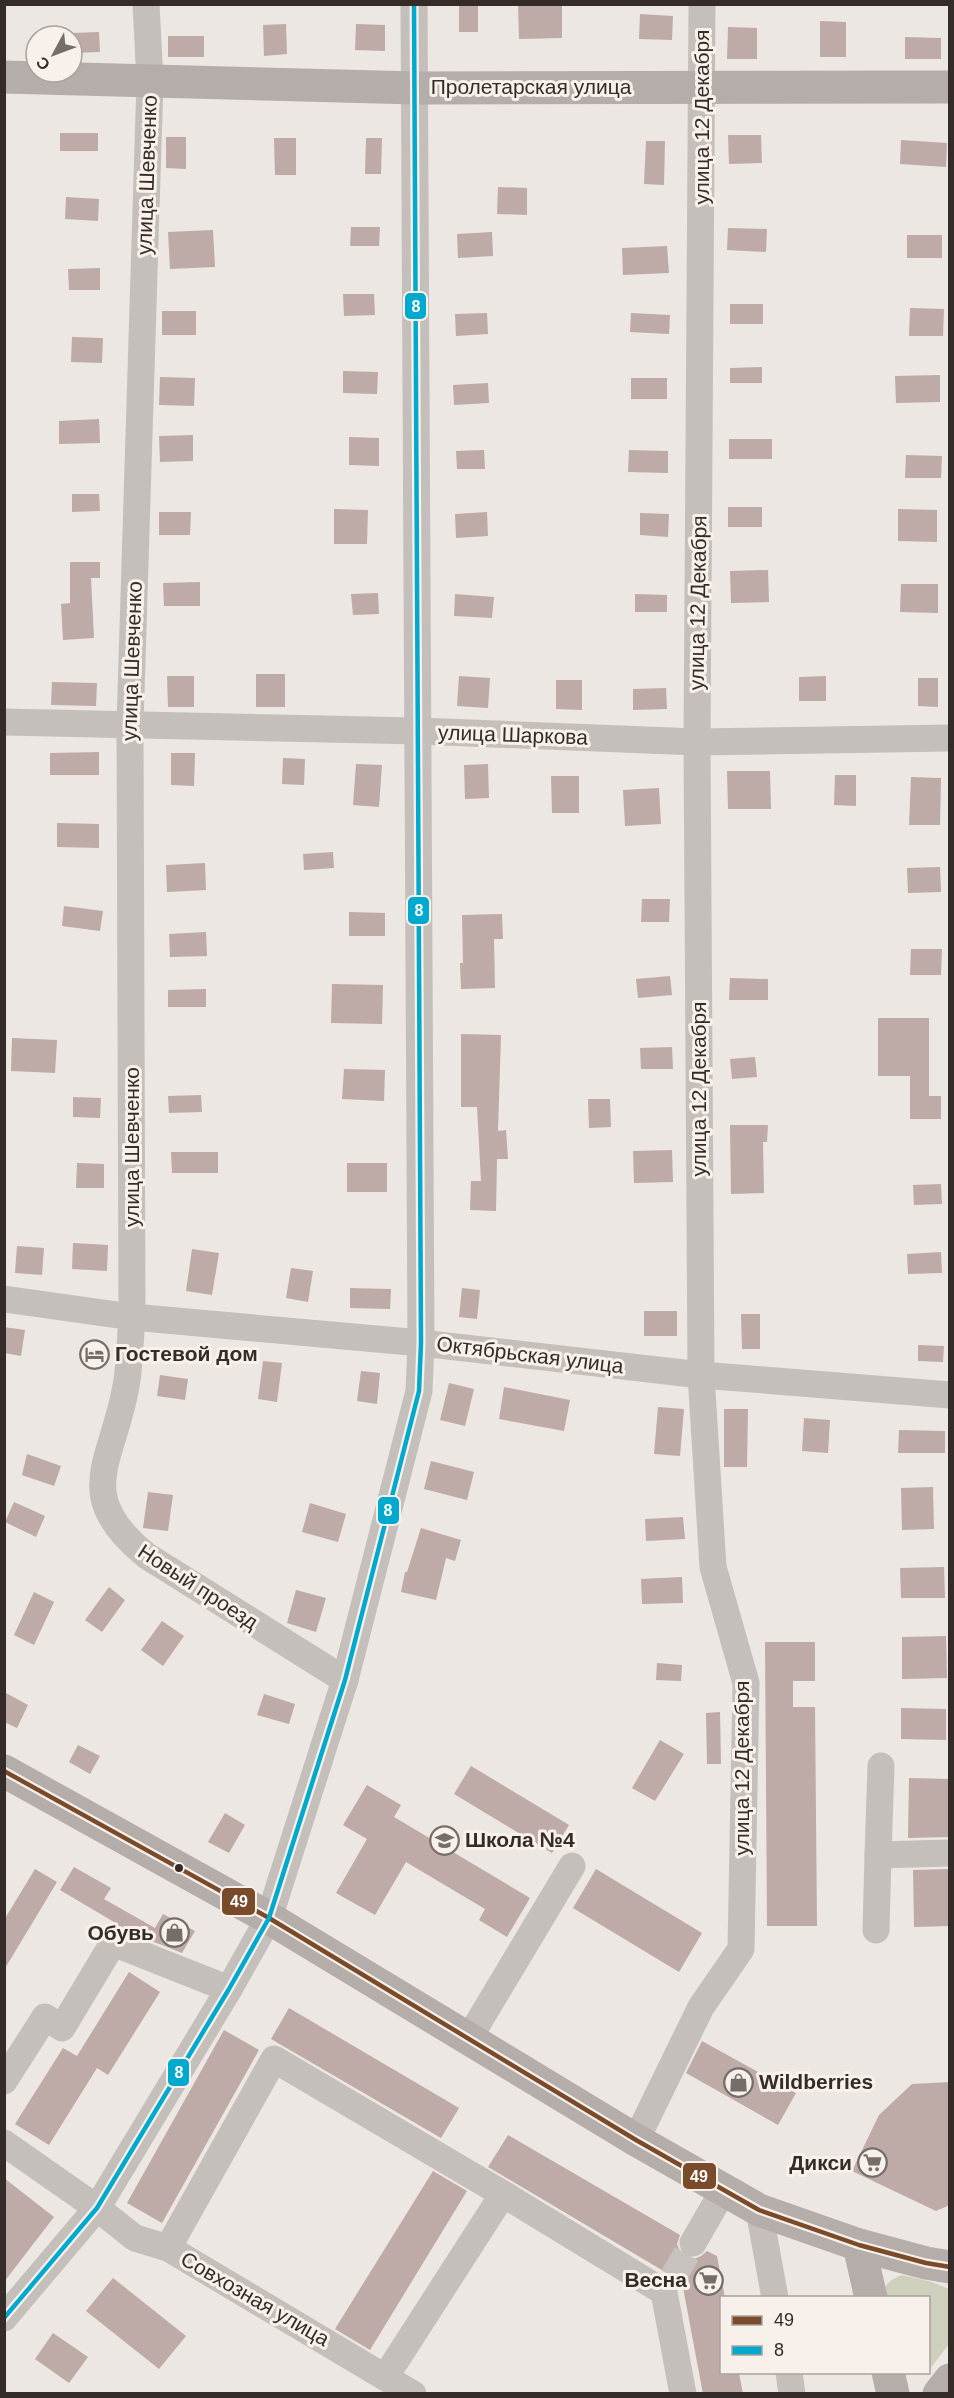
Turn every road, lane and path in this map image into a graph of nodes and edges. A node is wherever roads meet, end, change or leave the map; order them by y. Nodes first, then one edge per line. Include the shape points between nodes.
1 (146, 4) edge
2 (414, 4) edge
3 (702, 4) edge
4 (4, 77) edge
5 (150, 81) junction
6 (703, 86) junction
7 (950, 87) edge
8 (416, 88) junction
9 (4, 722) edge
10 (130, 725) junction
11 (418, 731) junction
12 (950, 738) edge
13 (697, 742) junction
14 (4, 1299) edge
15 (132, 1317) junction
16 (421, 1343) junction
17 (701, 1375) junction
18 (950, 1395) edge
19 (345, 1680) junction
20 (881, 1766) dead end
21 (4, 1771) edge
22 (950, 1853) edge
23 (879, 1855) junction
24 (572, 1866) dead end
25 (269, 1918) junction
26 (876, 1930) dead end
27 (229, 1989) junction
28 (469, 2038) junction
29 (4, 2081) edge
30 (636, 2140) junction
31 (4, 2144) edge
32 (723, 2191) junction
33 (503, 2194) junction
34 (96, 2208) junction
35 (759, 2210) junction
36 (693, 2243) tunnel mouth
37 (859, 2245) junction
38 (168, 2248) junction
39 (950, 2267) edge
40 (775, 2296) edge
41 (871, 2296) edge
42 (4, 2318) edge
43 (789, 2374) edge
44 (888, 2374) edge
45 (386, 2376) junction
46 (950, 2380) edge
47 (413, 2394) edge
48 (683, 2394) edge
49 (792, 2394) edge
50 (893, 2394) edge
51 (939, 2394) edge

1 - 5 street, улица Шевченко
2 - 8 street
3 - 6 street, улица 12 Декабря
4 - 5 main road, Пролетарская улица
5 - 8 main road, Пролетарская улица
5 - 10 street, улица Шевченко
6 - 7 main road, Пролетарская улица
6 - 8 main road, Пролетарская улица
6 - 13 street, улица 12 Декабря
8 - 11 street
9 - 10 street, улица Шаркова
10 - 11 street, улица Шаркова
10 - 15 street, улица Шевченко
11 - 13 street, улица Шаркова
11 - 16 street
12 - 13 street, улица Шаркова
13 - 17 street, улица 12 Декабря
14 - 15 street, Октябрьская улица
15 - 16 street, Октябрьская улица
15 - 19 street, Новый проезд via 126,1387 101,1481 112,1520 129,1542 147,1556
16 - 17 street, Октябрьская улица
16 - 19 street via 419,1391
17 - 18 street, Октябрьская улица
17 - 30 street, улица 12 Декабря via 713,1566 746,1683 741,1949 701,2007
19 - 25 street
20 - 23 street
21 - 25 main road
22 - 23 street
23 - 26 street
24 - 28 street
25 - 27 street
25 - 28 main road
27 - 29 street via 113,1943 62,2028 45,2017
27 - 34 street
28 - 30 main road
30 - 32 main road
31 - 34 street, Совхозная улица
32 - 35 main road
32 - 36 street
33 - 38 street via 274,2059
33 - 45 street
33 - 48 street via 669,2284
34 - 38 street, Совхозная улица via 135,2238
34 - 42 street
35 - 37 main road
35 - 40 street
37 - 39 main road
37 - 41 main road
38 - 45 street, Совхозная улица
43 - 49 street
44 - 50 main road
45 - 47 street, Совхозная улица
46 - 51 main road

